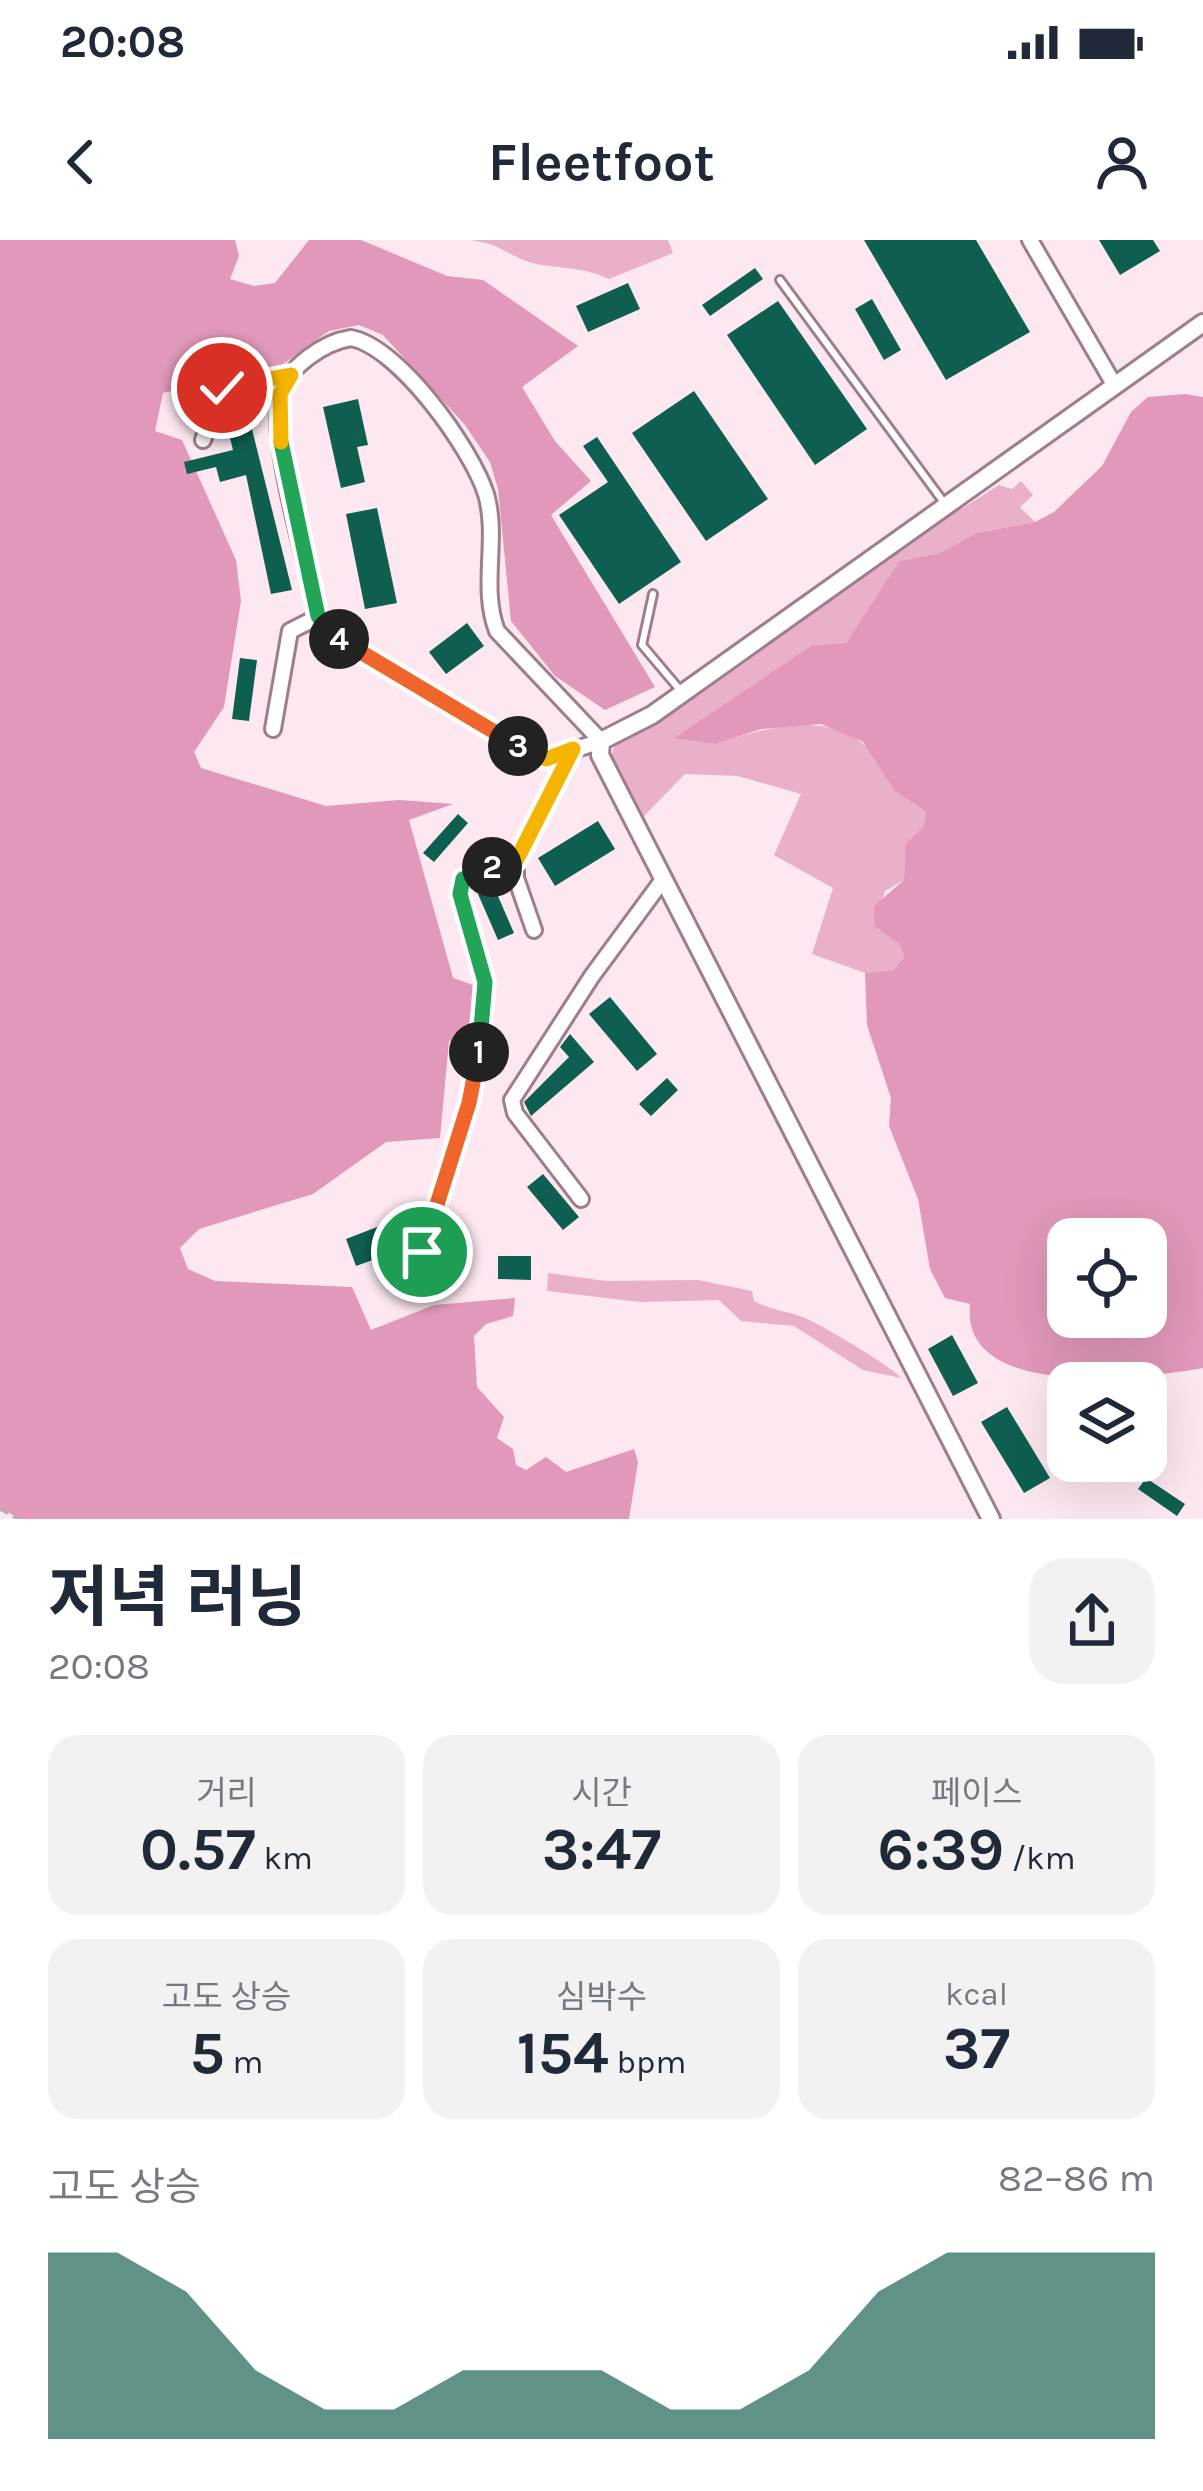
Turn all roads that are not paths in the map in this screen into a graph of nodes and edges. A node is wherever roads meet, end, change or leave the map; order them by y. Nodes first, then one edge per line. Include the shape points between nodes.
1 (1030, 240) edge
2 (780, 280) dead end
3 (1203, 323) edge
4 (291, 375) junction
5 (1114, 386) junction
6 (203, 440) dead end
7 (946, 506) junction
8 (653, 594) dead end
9 (318, 616) junction
10 (682, 693) junction
11 (273, 729) dead end
12 (601, 741) junction
13 (573, 749) junction
14 (662, 881) junction
15 (534, 930) dead end
16 (581, 1199) dead end
17 (991, 1519) edge

1 - 5 street
2 - 7 lane
3 - 5 street
4 - 6 street via 222,388
4 - 9 street via 280,394 279,430
4 - 12 street via 336,340 366,341 441,416 485,493 497,631
5 - 7 street
7 - 10 street
8 - 10 lane via 642,644
9 - 11 street via 290,631
9 - 13 street via 336,637 530,753 546,759
10 - 12 street
12 - 13 street
12 - 14 street
13 - 15 street via 516,861
14 - 16 street via 512,1100
14 - 17 street

